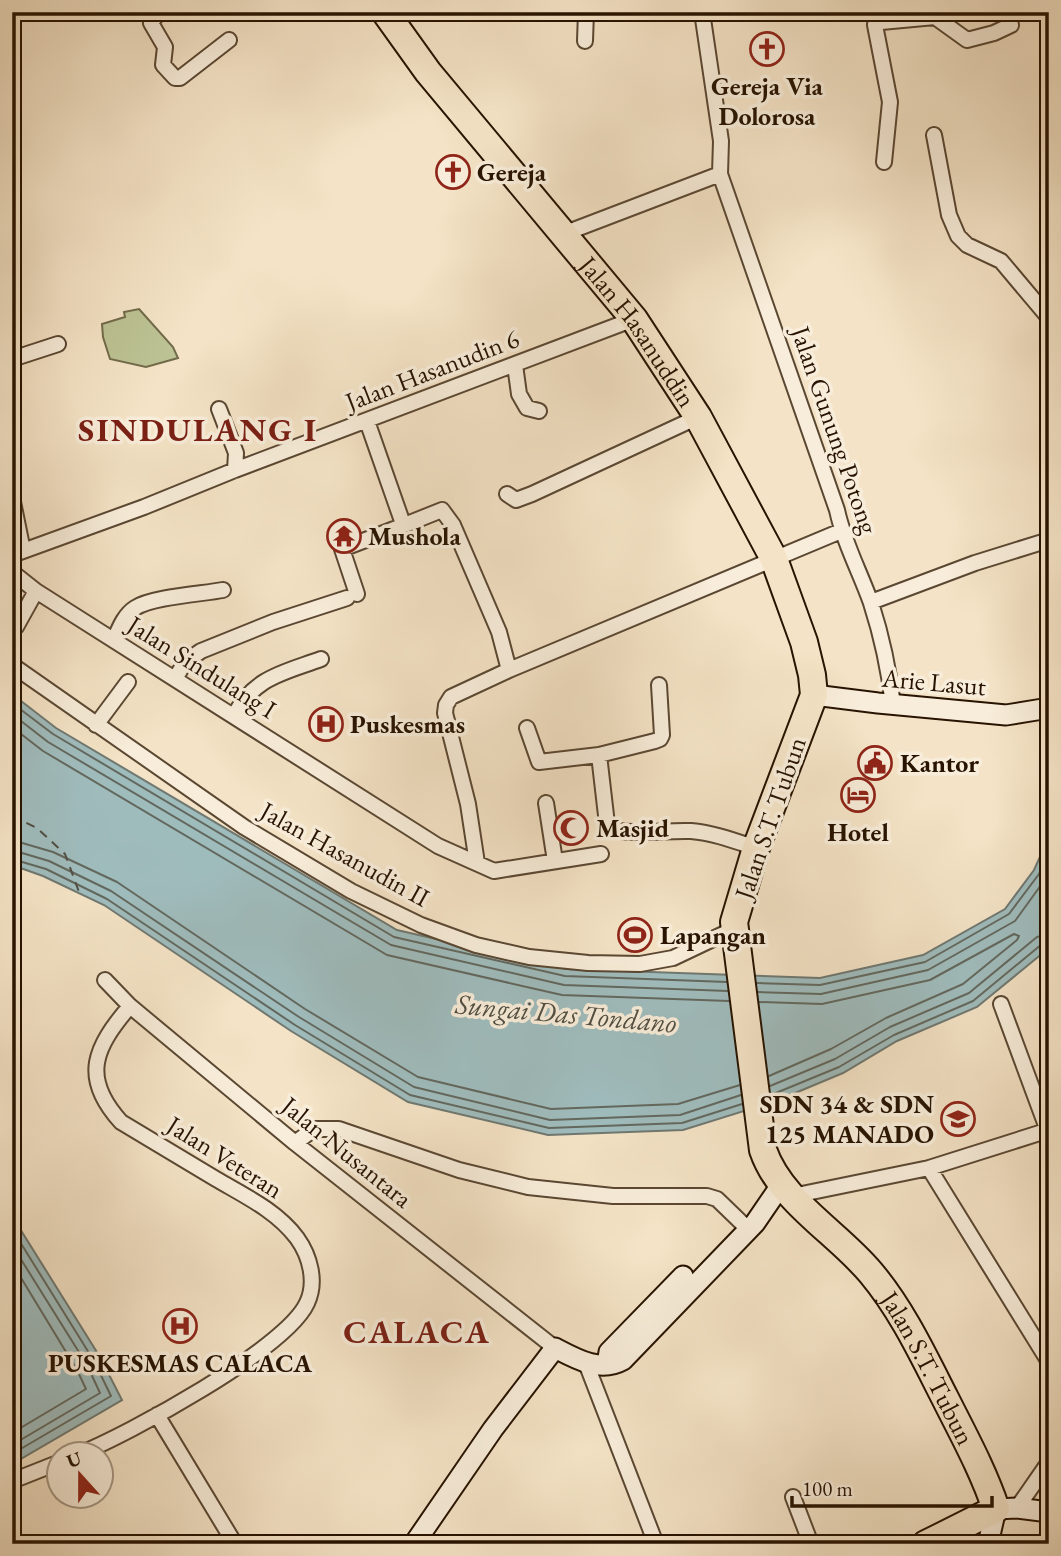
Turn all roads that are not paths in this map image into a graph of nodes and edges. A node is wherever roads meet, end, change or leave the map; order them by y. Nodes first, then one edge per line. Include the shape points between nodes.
1 (159, 12) edge
2 (384, 12) edge
3 (586, 12) edge
4 (702, 12) edge
5 (1008, 12) edge
6 (229, 40) dead end
7 (585, 41) dead end
8 (934, 135) dead end
9 (884, 162) dead end
10 (720, 174) junction
11 (563, 234) junction
12 (1049, 318) edge
13 (634, 319) junction
14 (58, 344) dead end
15 (12, 359) edge
16 (514, 365) junction
17 (219, 409) dead end
18 (539, 411) dead end
19 (698, 417) junction
20 (367, 421) junction
21 (235, 470) junction
22 (507, 494) dead end
23 (12, 497) edge
24 (404, 523) junction
25 (841, 531) junction
26 (1049, 540) edge
27 (18, 553) edge
28 (774, 559) junction
29 (12, 572) edge
30 (36, 590) junction
31 (223, 590) dead end
32 (870, 601) junction
33 (12, 625) edge
34 (114, 640) junction
35 (321, 659) dead end
36 (12, 666) edge
37 (509, 670) junction
38 (175, 679) junction
39 (128, 682) dead end
40 (659, 685) dead end
41 (814, 695) junction
42 (894, 705) junction
43 (1049, 708) edge
44 (234, 716) junction
45 (96, 725) junction
46 (527, 728) dead end
47 (599, 755) junction
48 (546, 803) dead end
49 (756, 848) junction
50 (601, 854) dead end
51 (555, 861) junction
52 (477, 863) junction
53 (735, 940) junction
54 (109, 985) dead end
55 (1001, 1004) dead end
56 (130, 1006) junction
57 (1048, 1130) edge
58 (295, 1143) junction
59 (929, 1168) junction
60 (776, 1175) junction
61 (747, 1224) junction
62 (555, 1348) junction
63 (1049, 1362) edge
64 (586, 1363) junction
65 (157, 1415) junction
66 (111, 1440) edge
67 (1049, 1462) edge
68 (46, 1468) edge
69 (12, 1481) edge
70 (793, 1497) dead end
71 (1007, 1509) junction
72 (1049, 1512) edge
73 (235, 1544) edge
74 (414, 1544) edge
75 (656, 1544) edge
76 (811, 1544) edge
77 (926, 1544) edge
78 (988, 1544) edge

1 - 6 street via 151,23 164,47 163,65 175,78
2 - 11 highway, Jalan Hasanuddin
3 - 7 street
4 - 10 street, Jalan Gunung Potong via 721,141
5 - 9 street via 1011,25 971,39 935,17 875,25 890,102
8 - 12 street via 949,215 958,236 1001,261
10 - 11 street
10 - 25 street, Jalan Gunung Potong
11 - 13 highway, Jalan Hasanuddin
13 - 16 street, Jalan Hasanudin 6
13 - 19 highway, Jalan Hasanuddin
14 - 15 street
16 - 18 street via 519,394 527,408
16 - 20 street, Jalan Hasanudin 6
17 - 21 street via 236,453
19 - 22 street via 532,494 516,500
19 - 28 highway, Jalan Hasanuddin
20 - 21 street, Jalan Hasanudin 6
20 - 24 street
21 - 27 street, Jalan Hasanudin 6
23 - 27 street
24 - 37 street via 442,510 453,525 499,632
24 - 38 street via 342,549 352,596 201,651 186,662
25 - 28 street
25 - 32 street, Jalan Gunung Potong
26 - 32 street
28 - 37 street
28 - 41 highway, Jalan Hasanuddin via 804,642
29 - 30 street, Jalan Sindulang I
30 - 33 street via 16,627
30 - 34 street, Jalan Sindulang I
31 - 34 street via 135,608
32 - 42 street, Jalan Gunung Potong via 888,660
34 - 38 street, Jalan Sindulang I
35 - 44 street via 262,681 251,689
36 - 45 street, Jalan Hasanudin II
37 - 52 street via 451,697 444,709 468,804
38 - 44 street, Jalan Sindulang I
39 - 45 street
40 - 47 street via 660,739
41 - 42 main road, Arie Lasut
41 - 49 highway, Jalan S.T. Tubun
42 - 43 main road, Arie Lasut via 1006,715
44 - 52 street, Jalan Sindulang I via 438,846
45 - 53 street, Jalan Hasanudin II via 244,827 351,891 476,945 561,960 640,964
46 - 47 street via 539,762
47 - 49 street via 607,824 613,830 690,831
48 - 51 street
49 - 53 highway, Jalan S.T. Tubun
50 - 51 street, Jalan Sindulang I
51 - 52 street, Jalan Sindulang I via 494,871
53 - 60 highway, Jalan S.T. Tubun
54 - 56 street, Jalan Nusantara
55 - 57 street
56 - 58 street, Jalan Nusantara
56 - 65 street, Jalan Veteran via 99,1048 98,1085 107,1107 121,1122 272,1213 298,1239 309,1259 312,1285 306,1305 282,1332 246,1361
57 - 59 street
58 - 61 street via 314,1129 339,1129 459,1170 528,1187 613,1196 707,1196
58 - 62 street, Jalan Nusantara
59 - 60 street
59 - 63 street
60 - 61 main road
60 - 71 highway, Jalan S.T. Tubun via 849,1248 897,1307
61 - 64 main road via 609,1352 607,1365
62 - 64 main road
62 - 74 main road
64 - 75 street
65 - 66 street, Jalan Veteran
65 - 73 street
67 - 71 street
68 - 69 street
70 - 76 street
71 - 72 main road
71 - 77 highway
71 - 78 main road

